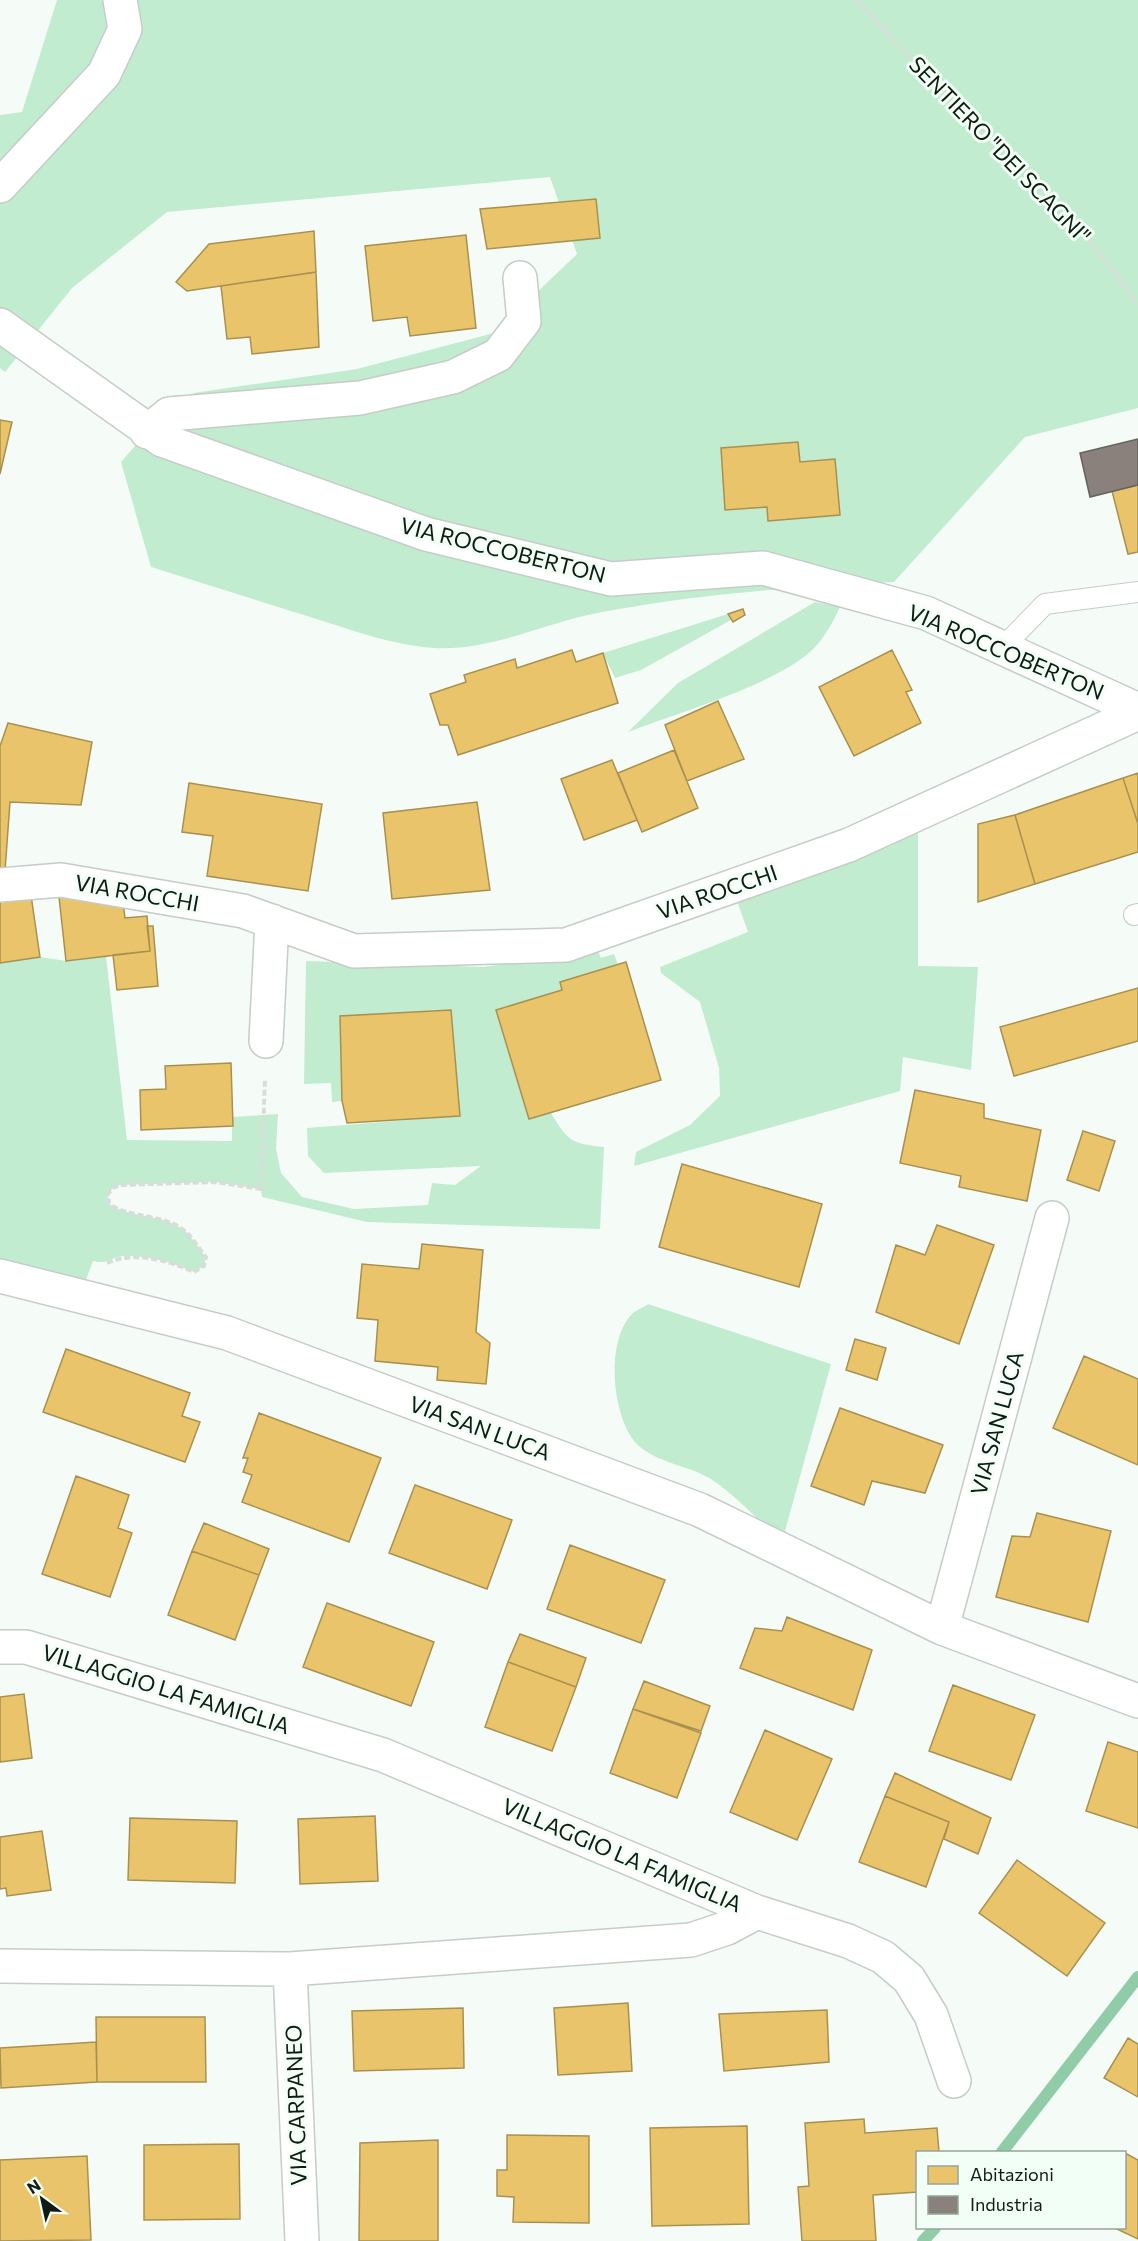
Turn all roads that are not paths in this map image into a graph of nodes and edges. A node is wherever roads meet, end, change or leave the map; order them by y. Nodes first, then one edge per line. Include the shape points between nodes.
1 (120, 0) edge
2 (0, 186) edge
3 (520, 278) dead end
4 (0, 325) edge
5 (147, 432) junction
6 (1138, 592) edge
7 (1002, 648) junction
8 (1138, 711) edge
9 (0, 885) edge
10 (272, 921) junction
11 (266, 1041) road end
12 (1052, 1218) dead end
13 (0, 1276) edge
14 (942, 1628) junction
15 (0, 1647) edge
16 (1138, 1701) edge
17 (757, 1912) junction
18 (0, 1966) edge
19 (290, 1969) junction
20 (954, 2081) dead end
21 (302, 2241) edge

1 - 2 street via 125,29 104,74
3 - 5 street via 524,321 498,355 453,377 360,398 169,414
4 - 5 street, VIA ROCCOBERTON
5 - 7 street, VIA ROCCOBERTON via 426,534 611,579 763,568 926,614
6 - 7 lane via 1045,604
7 - 8 street, VIA ROCCOBERTON
8 - 10 street, VIA ROCCHI via 849,845 566,945 354,951
9 - 10 street, VIA ROCCHI via 61,880 243,911
10 - 11 street
12 - 14 street, VIA SAN LUCA
13 - 14 street, VIA SAN LUCA via 227,1333 700,1510
14 - 16 street, VIA SAN LUCA
15 - 17 street, VILLAGGIO LA FAMIGLIA via 26,1647 383,1755
17 - 19 street, VILLAGGIO LA FAMIGLIA via 727,1928 691,1940
17 - 20 street via 848,1941 883,1958 909,1979 931,2015
18 - 19 street, VILLAGGIO LA FAMIGLIA
19 - 21 street, VIA CARPANEO

